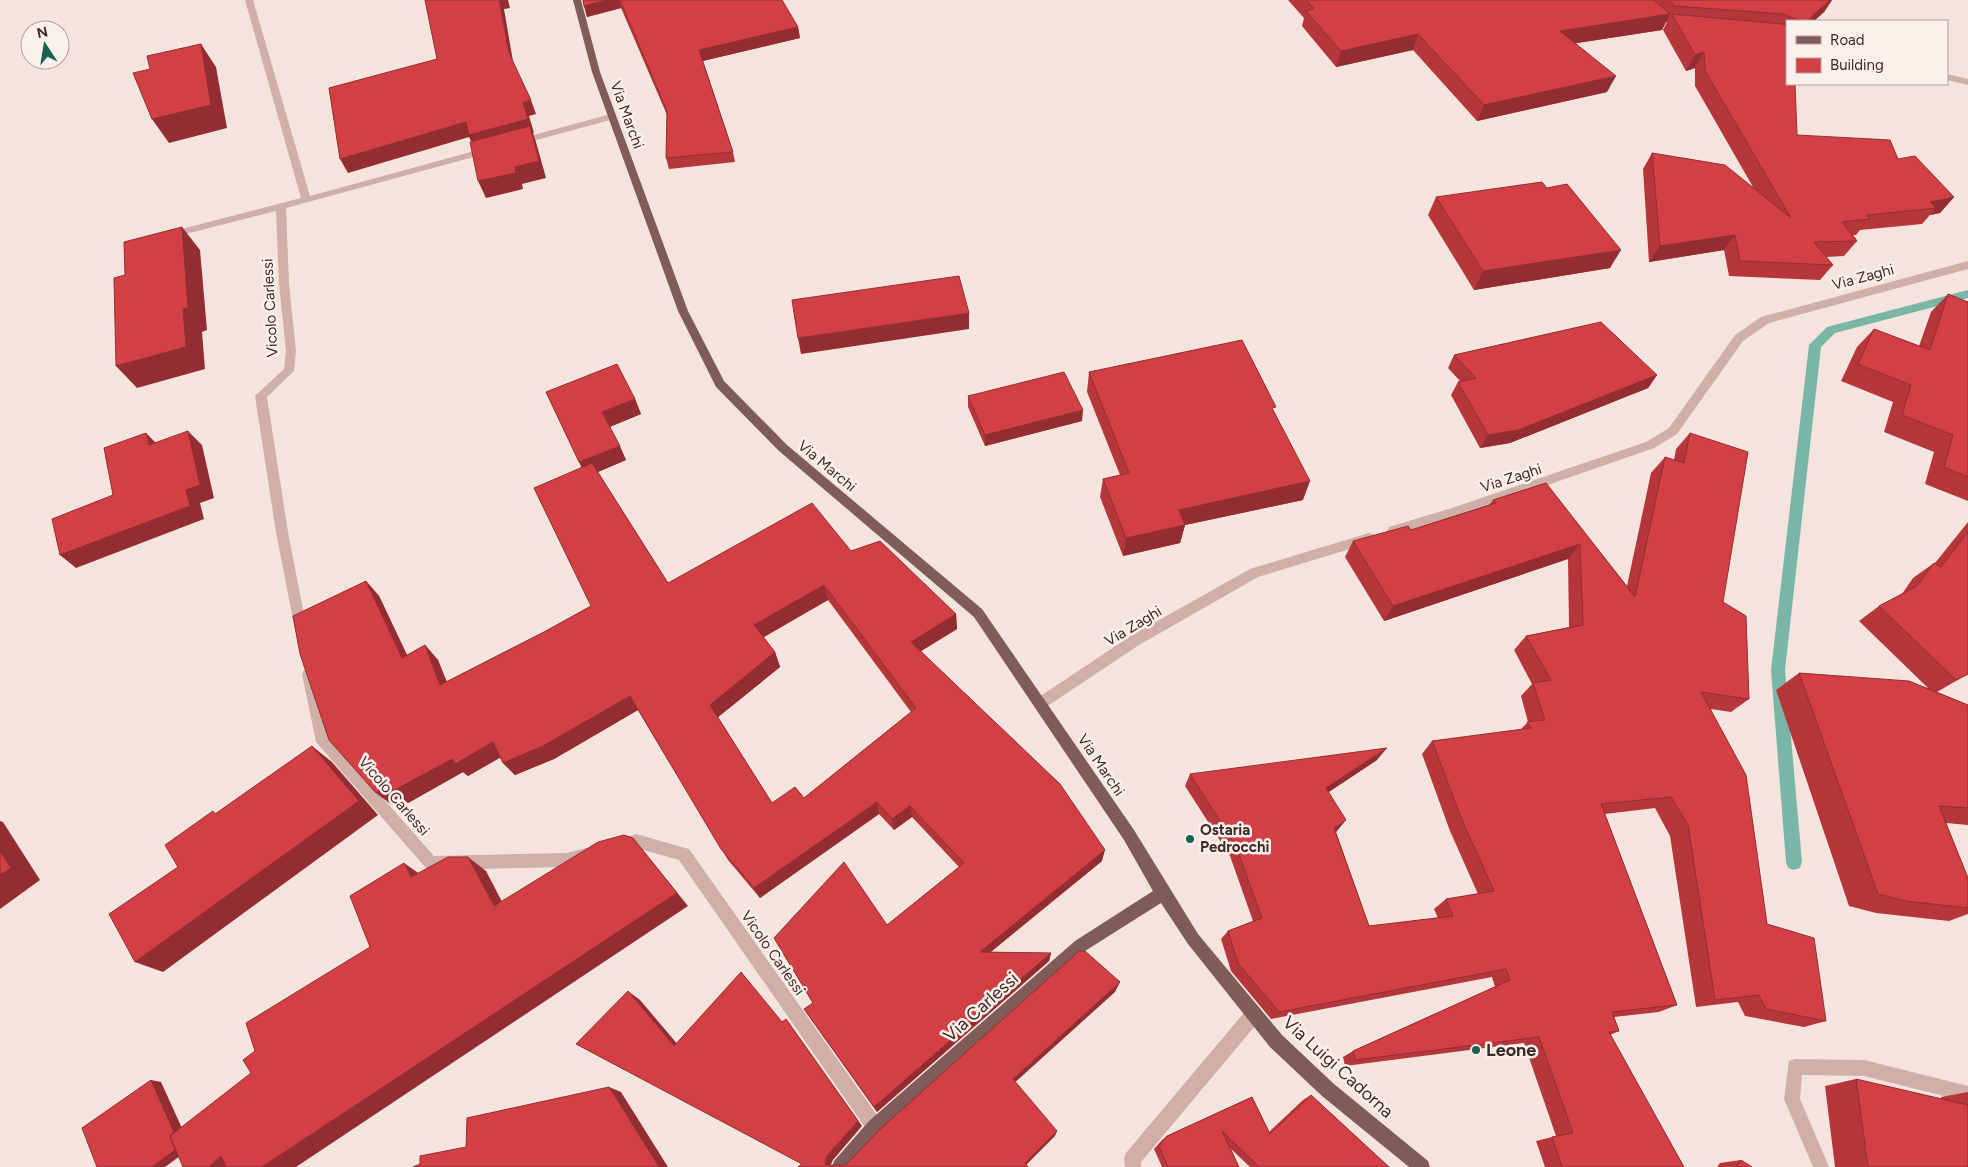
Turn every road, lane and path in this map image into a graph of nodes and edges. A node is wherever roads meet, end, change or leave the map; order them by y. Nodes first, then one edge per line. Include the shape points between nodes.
1 (249, 0) edge
2 (577, 0) edge
3 (1948, 77) edge
4 (1968, 82) edge
5 (612, 117) junction
6 (306, 200) junction
7 (281, 206) junction
8 (162, 237) edge
9 (1968, 265) edge
10 (303, 640) edge
11 (306, 660) edge
12 (1041, 703) junction
13 (1163, 893) junction
14 (1254, 1014) junction
15 (1968, 1094) edge
16 (875, 1127) junction
17 (840, 1167) edge
18 (1133, 1167) edge
19 (1422, 1167) edge
20 (1821, 1167) edge

1 - 6 street
2 - 5 main road, Via Marchi
3 - 4 street
5 - 6 street
5 - 12 main road, Via Marchi via 683,311 720,384 783,448 978,613
6 - 7 street
7 - 8 street
7 - 10 street, Vicolo Carlessi via 291,351 289,371 261,396
9 - 12 street, Via Zaghi via 1765,320 1740,338 1672,431 1650,445 1456,512 1254,573 1134,641
11 - 16 street, Vicolo Carlessi via 322,738 431,863 566,860 636,841 684,854
12 - 13 main road, Via Marchi via 1130,835
13 - 14 main road, Via Luigi Cadorna via 1193,939
13 - 16 main road, Via Carlessi via 1080,946
14 - 18 street via 1132,1159
14 - 19 main road, Via Luigi Cadorna via 1276,1041 1322,1084
15 - 20 street via 1864,1068 1794,1067 1792,1099
16 - 17 main road, Via Carlessi

